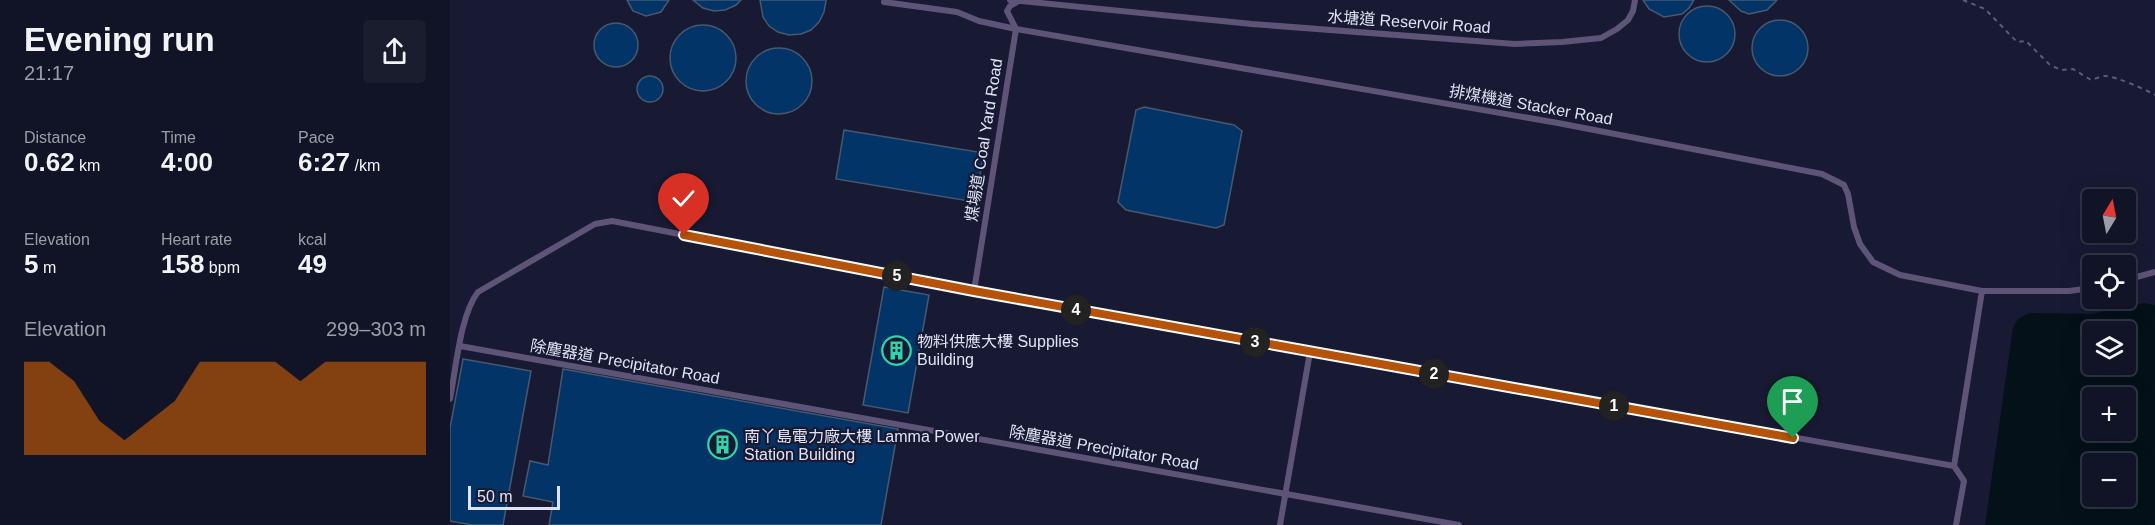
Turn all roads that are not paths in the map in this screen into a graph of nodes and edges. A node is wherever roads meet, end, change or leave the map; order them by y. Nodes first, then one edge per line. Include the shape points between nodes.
1 (1010, 0) edge
2 (1635, 0) edge
3 (884, 2) dead end
4 (1018, 2) junction
5 (1016, 29) junction
6 (2155, 272) edge
7 (2136, 277) edge
8 (2082, 289) edge
9 (974, 291) junction
10 (1982, 291) junction
11 (460, 346) junction
12 (1310, 352) junction
13 (452, 373) edge
14 (450, 399) edge
15 (1954, 466) junction
16 (1285, 494) junction
17 (1280, 525) edge
18 (1459, 525) edge
19 (1956, 525) edge

1 - 4 lane, 水塘道 Reservoir Road
2 - 4 lane, 水塘道 Reservoir Road via 1628,20 1601,38 1515,44
3 - 5 lane, 排煤機道 Stacker Road via 957,12
4 - 5 lane, 煤場道 Coal Yard Road via 1007,11
5 - 9 lane, 煤場道 Coal Yard Road
5 - 10 lane, 排煤機道 Stacker Road via 1523,117 1822,174 1844,185 1860,244 1873,262 1900,275
6 - 7 lane
8 - 10 lane, 排煤機道 Stacker Road
9 - 11 lane via 602,222 478,292 470,302
9 - 12 lane
10 - 15 lane
11 - 13 lane
11 - 16 lane, 除塵器道 Precipitator Road
12 - 15 lane
12 - 16 lane
13 - 14 lane
15 - 19 lane via 1964,481
16 - 17 lane
16 - 18 lane, 除塵器道 Precipitator Road

